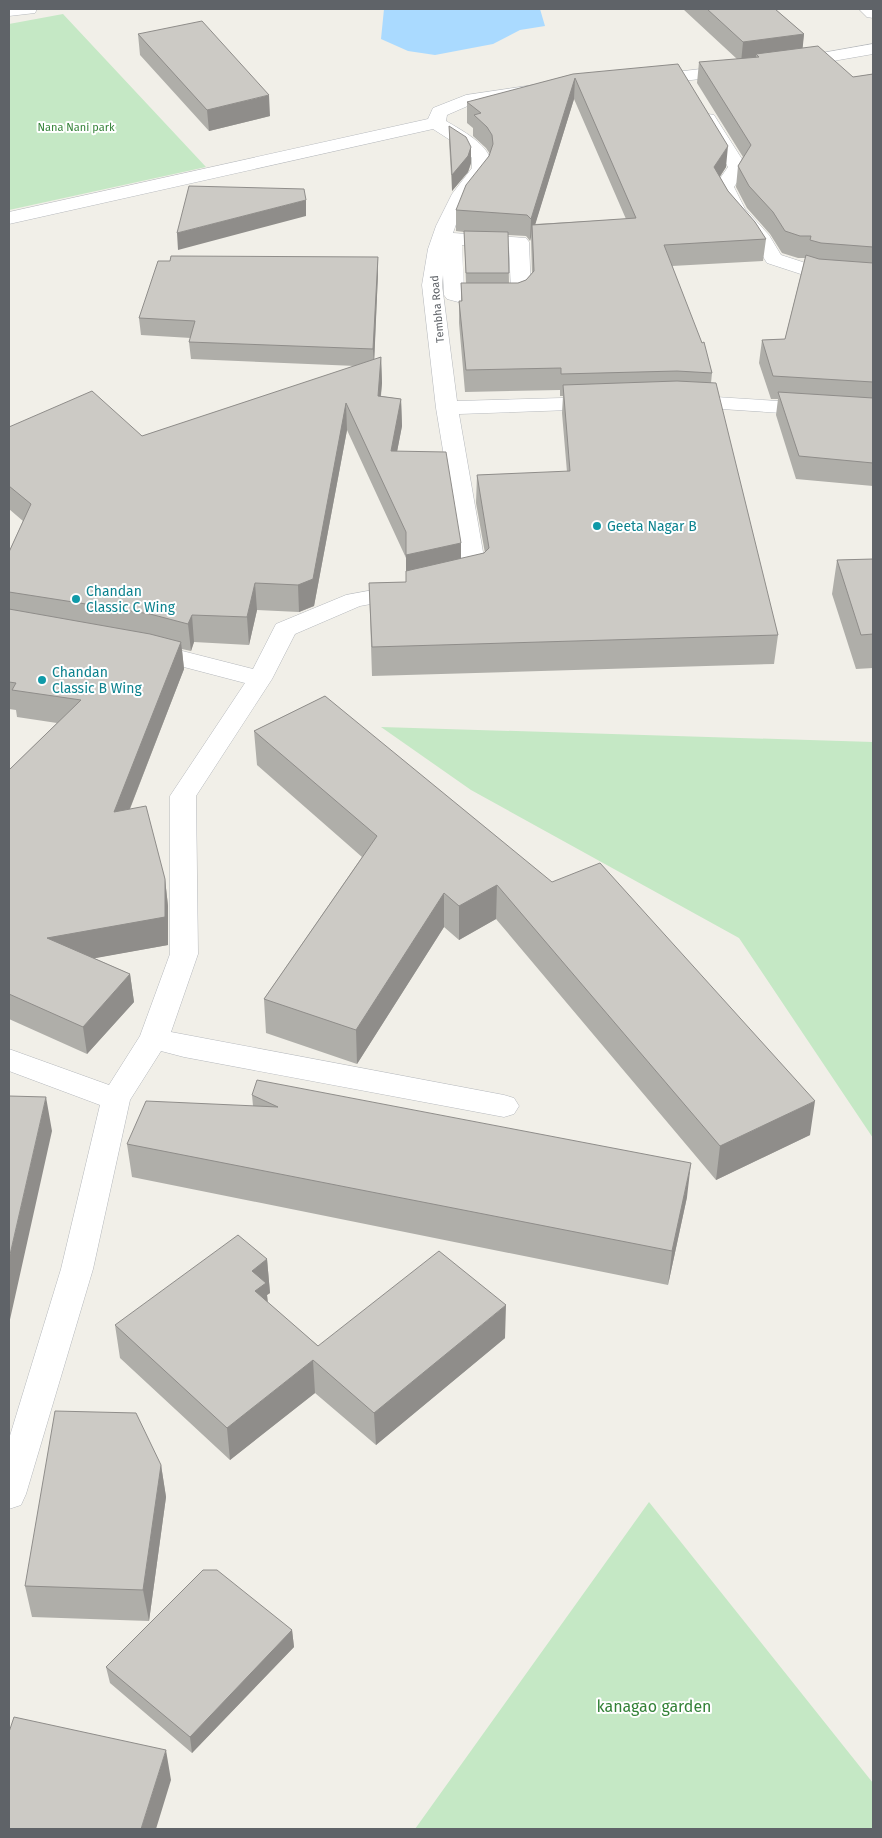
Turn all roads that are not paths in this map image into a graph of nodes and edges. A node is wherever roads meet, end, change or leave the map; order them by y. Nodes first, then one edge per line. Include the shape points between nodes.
1 (29, 9) edge
2 (866, 9) edge
3 (9, 11) edge
4 (873, 13) edge
5 (873, 49) edge
6 (626, 82) edge
7 (548, 88) edge
8 (691, 91) junction
9 (436, 124) junction
10 (9, 218) edge
11 (873, 277) edge
12 (666, 401) edge
13 (616, 402) edge
14 (447, 408) junction
15 (873, 413) edge
16 (126, 645) edge
17 (260, 679) junction
18 (154, 1038) junction
19 (9, 1060) edge
20 (116, 1100) junction
21 (504, 1106) dead end
22 (9, 1494) edge

1 - 3 street
2 - 4 street
5 - 8 street via 768,66
6 - 8 street
7 - 9 street via 466,100 439,112
8 - 11 street via 738,167 724,187 737,211 762,239 774,259 816,272
9 - 10 street
9 - 14 street, Tembha Road via 477,150 482,160 482,168 462,194 434,270 432,285
12 - 15 street
13 - 14 street
14 - 17 street, Tembha Road via 475,575 354,600 285,630
16 - 17 street
17 - 18 street, Tembha Road via 184,796 184,954
18 - 20 street, Tembha Road
18 - 21 street
19 - 20 street
20 - 22 street, Tembha Road via 77,1269

